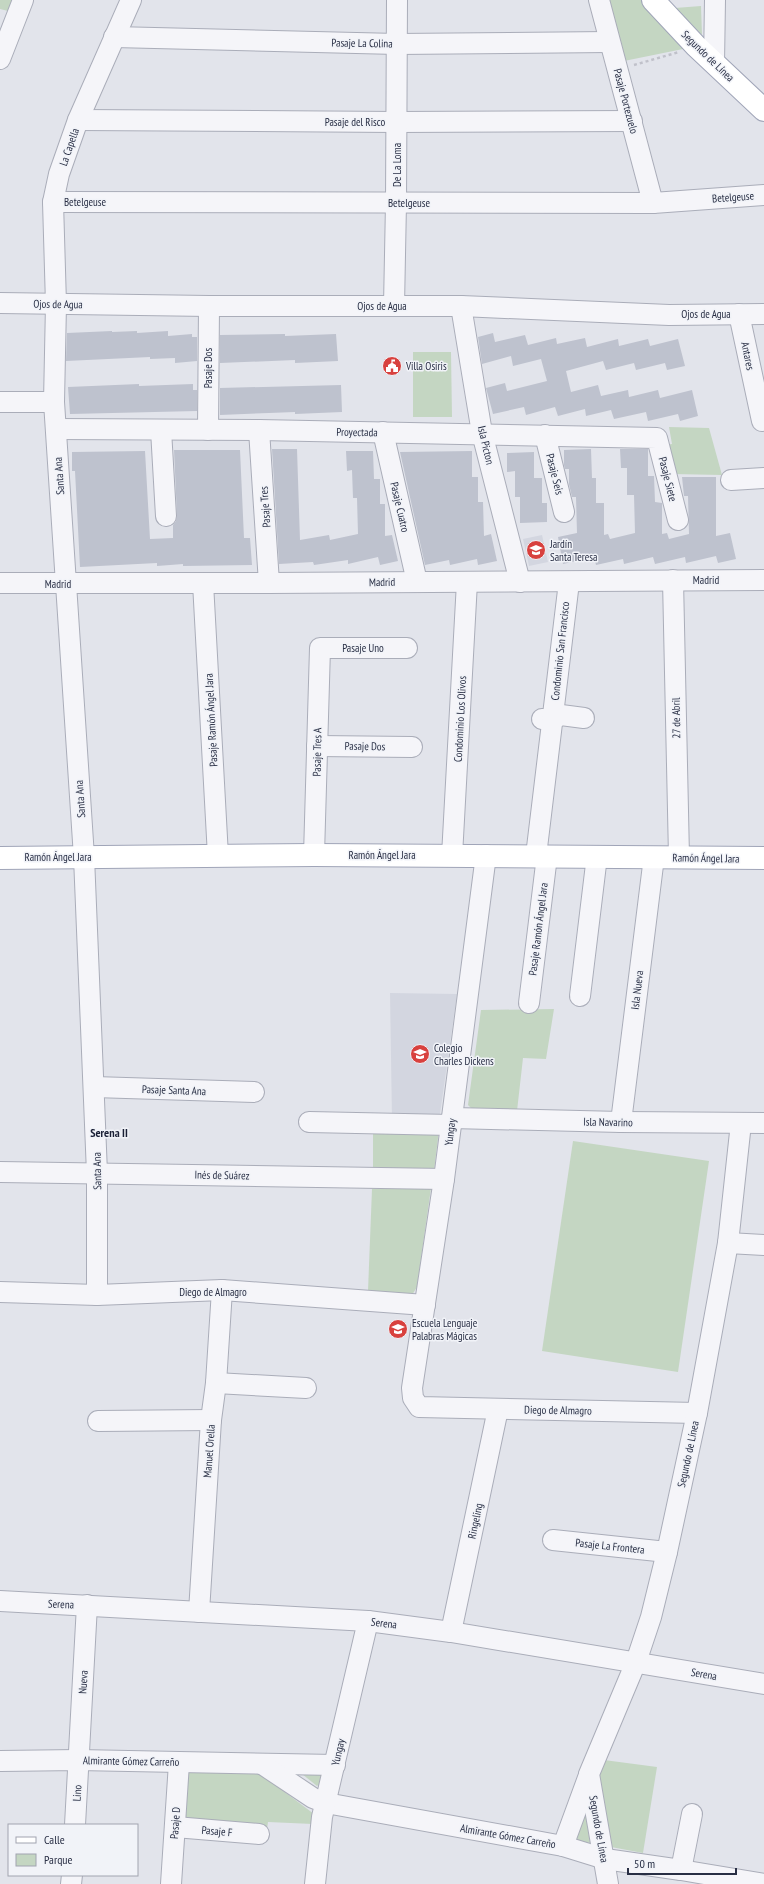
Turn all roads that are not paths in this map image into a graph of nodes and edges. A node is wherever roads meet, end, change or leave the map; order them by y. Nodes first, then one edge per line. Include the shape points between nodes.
1 (23, 0) edge
2 (131, 0) edge
3 (397, 0) edge
4 (599, 0) edge
5 (653, 0) edge
6 (715, 0) edge
7 (114, 37) junction
8 (609, 42) junction
9 (397, 44) junction
10 (0, 58) edge
11 (714, 63) junction
12 (755, 92) edge
13 (764, 110) edge
14 (78, 120) junction
15 (632, 121) junction
16 (397, 122) junction
17 (764, 194) edge
18 (53, 202) junction
19 (396, 203) junction
20 (653, 203) junction
21 (0, 302) edge
22 (56, 304) junction
23 (209, 306) junction
24 (394, 306) junction
25 (461, 306) junction
26 (739, 314) junction
27 (764, 314) edge
28 (0, 402) edge
29 (54, 402) junction
30 (762, 421) dead end
31 (56, 429) junction
32 (161, 430) junction
33 (208, 430) junction
34 (259, 430) junction
35 (383, 432) junction
36 (482, 433) junction
37 (545, 435) junction
38 (657, 438) joint
39 (764, 478) edge
40 (731, 480) dead end
41 (564, 512) dead end
42 (166, 516) dead end
43 (678, 520) dead end
44 (673, 580) junction
45 (764, 580) edge
46 (417, 582) junction
47 (467, 582) junction
48 (520, 582) junction
49 (569, 582) junction
50 (0, 583) edge
51 (66, 584) junction
52 (203, 584) junction
53 (269, 584) junction
54 (320, 648) joint
55 (407, 648) dead end
56 (584, 718) dead end
57 (546, 720) junction
58 (317, 746) junction
59 (412, 747) dead end
60 (314, 855) junction
61 (486, 855) junction
62 (218, 856) junction
63 (452, 856) junction
64 (542, 856) junction
65 (597, 856) junction
66 (84, 857) junction
67 (654, 857) junction
68 (679, 857) junction
69 (0, 858) edge
70 (764, 858) edge
71 (580, 996) dead end
72 (529, 1003) dead end
73 (94, 1087) junction
74 (254, 1092) dead end
75 (451, 1121) junction
76 (309, 1122) dead end
77 (621, 1122) junction
78 (741, 1123) junction
79 (764, 1123) edge
80 (0, 1172) edge
81 (97, 1173) junction
82 (444, 1179) junction
83 (728, 1243) junction
84 (764, 1245) edge
85 (222, 1290) junction
86 (0, 1292) edge
87 (97, 1295) junction
88 (425, 1304) junction
89 (216, 1382) junction
90 (306, 1388) dead end
91 (419, 1406) joint
92 (498, 1409) junction
93 (697, 1413) junction
94 (211, 1420) junction
95 (98, 1421) dead end
96 (553, 1540) dead end
97 (667, 1552) junction
98 (0, 1601) edge
99 (87, 1605) junction
100 (199, 1612) junction
101 (368, 1621) junction
102 (452, 1632) junction
103 (636, 1662) junction
104 (764, 1684) edge
105 (78, 1760) junction
106 (0, 1761) edge
107 (179, 1762) junction
108 (262, 1764) junction
109 (335, 1764) junction
110 (589, 1774) junction
111 (326, 1803) junction
112 (692, 1814) dead end
113 (75, 1824) edge
114 (175, 1827) junction
115 (259, 1834) dead end
116 (563, 1846) junction
117 (604, 1859) junction
118 (681, 1870) junction
119 (724, 1880) edge
120 (171, 1884) edge
121 (315, 1884) edge
122 (608, 1884) edge
123 (764, 1884) edge

1 - 10 street
2 - 7 street, La Capella
3 - 9 street, De La Loma
4 - 8 street, Pasaje Portezuelo
5 - 11 main road, Segundo de Línea
6 - 11 street
7 - 9 street, Pasaje La Colina
7 - 14 street, La Capella
8 - 9 street, Pasaje La Colina
8 - 15 street, Pasaje Portezuelo
9 - 16 street, De La Loma
11 - 12 main road, Segundo de Línea
12 - 13 main road, Segundo de Línea
14 - 16 street, Pasaje del Risco
14 - 18 street, La Capella via 59,174
15 - 16 street, Pasaje del Risco
15 - 20 street, Pasaje Portezuelo
16 - 19 street, De La Loma
17 - 20 street, Betelgeuse
18 - 19 street, Betelgeuse
18 - 22 street, La Capella
19 - 20 street, Betelgeuse
19 - 24 street, De La Loma
21 - 22 street, Ojos de Agua
22 - 23 street, Ojos de Agua
22 - 29 street, Santa Ana
23 - 24 street, Ojos de Agua
23 - 33 street, Pasaje Dos
24 - 25 street, Ojos de Agua
25 - 26 street, Ojos de Agua via 669,315
25 - 36 street, Isla Picton
26 - 27 street, Ojos de Agua
26 - 30 street, Antares
28 - 29 street
29 - 31 street, Santa Ana
31 - 32 street, Proyectada
31 - 51 street, Santa Ana
32 - 33 street, Proyectada
32 - 42 street
33 - 34 street, Proyectada
34 - 35 street, Proyectada
34 - 53 street, Pasaje Tres
35 - 36 street, Proyectada
35 - 46 street, Pasaje Cuatro
36 - 37 street, Proyectada
36 - 48 street, Isla Picton
37 - 38 street, Proyectada
37 - 41 street, Pasaje Seis
38 - 43 street, Pasaje Siete
39 - 40 street
44 - 45 street, Madrid
44 - 49 street, Madrid
44 - 68 street, 27 de Abril
46 - 47 street, Madrid
46 - 53 street, Madrid
47 - 48 street, Madrid
47 - 63 street, Condominio Los Olivos
48 - 49 street, Madrid
49 - 57 street, Condominio San Francisco
50 - 51 street, Madrid
51 - 52 street, Madrid
51 - 66 street, Santa Ana
52 - 53 street, Madrid
52 - 62 street, Pasaje Ramón Ángel Jara
54 - 55 street, Pasaje Uno
54 - 58 street, Pasaje Tres A
56 - 57 street, Condominio San Francisco via 561,715
57 - 64 street, Condominio San Francisco
58 - 59 street, Pasaje Dos
58 - 60 street, Pasaje Tres A
60 - 62 main road, Ramón Ángel Jara
60 - 63 main road, Ramón Ángel Jara
61 - 63 main road, Ramón Ángel Jara
61 - 64 main road, Ramón Ángel Jara
61 - 75 street, Yungay
62 - 66 main road, Ramón Ángel Jara
64 - 65 main road, Ramón Ángel Jara
64 - 72 street, Pasaje Ramón Ángel Jara
65 - 67 main road, Ramón Ángel Jara
65 - 71 street
66 - 69 main road, Ramón Ángel Jara
66 - 73 street, Santa Ana
67 - 68 main road, Ramón Ángel Jara
67 - 77 street, Isla Nueva
68 - 70 main road, Ramón Ángel Jara
73 - 74 street, Pasaje Santa Ana
73 - 81 street, Santa Ana
75 - 76 street, Isla Navarino
75 - 77 street, Isla Navarino
75 - 82 street, Yungay
77 - 78 street, Isla Navarino
78 - 79 street, Isla Navarino
78 - 83 street, Segundo de Línea
80 - 81 street, Inés de Suárez
81 - 82 street, Inés de Suárez
81 - 87 street, Santa Ana
82 - 88 street, Yungay
83 - 84 street
83 - 93 street, Segundo de Línea
85 - 87 street, Diego de Almagro
85 - 88 street, Diego de Almagro
85 - 89 street, Manuel Orella
86 - 87 street, Diego de Almagro
88 - 91 street, Yungay via 412,1388 413,1398
89 - 90 street
89 - 94 street, Manuel Orella
91 - 92 street, Diego de Almagro
92 - 93 street, Diego de Almagro
92 - 102 street, Ringeling
93 - 97 street, Segundo de Línea
94 - 95 street
94 - 100 street, Manuel Orella
96 - 97 street, Pasaje La Frontera
97 - 103 street, Segundo de Línea via 651,1617
98 - 99 street, Serena
99 - 100 street, Serena
99 - 105 street, Nueva
100 - 101 street, Serena
101 - 102 street, Serena
101 - 109 street, Yungay
102 - 103 street, Serena
103 - 104 street, Serena
103 - 110 street, Segundo de Línea
105 - 106 street, Almirante Gómez Carreño
105 - 107 street, Almirante Gómez Carreño
105 - 113 street, Lino
107 - 108 street, Almirante Gómez Carreño
107 - 114 street, Pasaje D
108 - 109 street, Almirante Gómez Carreño
108 - 111 street, Almirante Gómez Carreño via 313,1798
109 - 111 street, Yungay
110 - 116 street, Segundo de Línea
110 - 117 street, Segundo de Línea
111 - 116 street, Almirante Gómez Carreño
111 - 121 street, Yungay via 322,1816
112 - 118 street
114 - 115 street, Pasaje F
114 - 120 street, Pasaje D
116 - 117 street, Almirante Gómez Carreño
117 - 118 street, Almirante Gómez Carreño
117 - 122 street, Segundo de Línea
118 - 119 street, Almirante Gómez Carreño
119 - 123 street, Almirante Gómez Carreño

